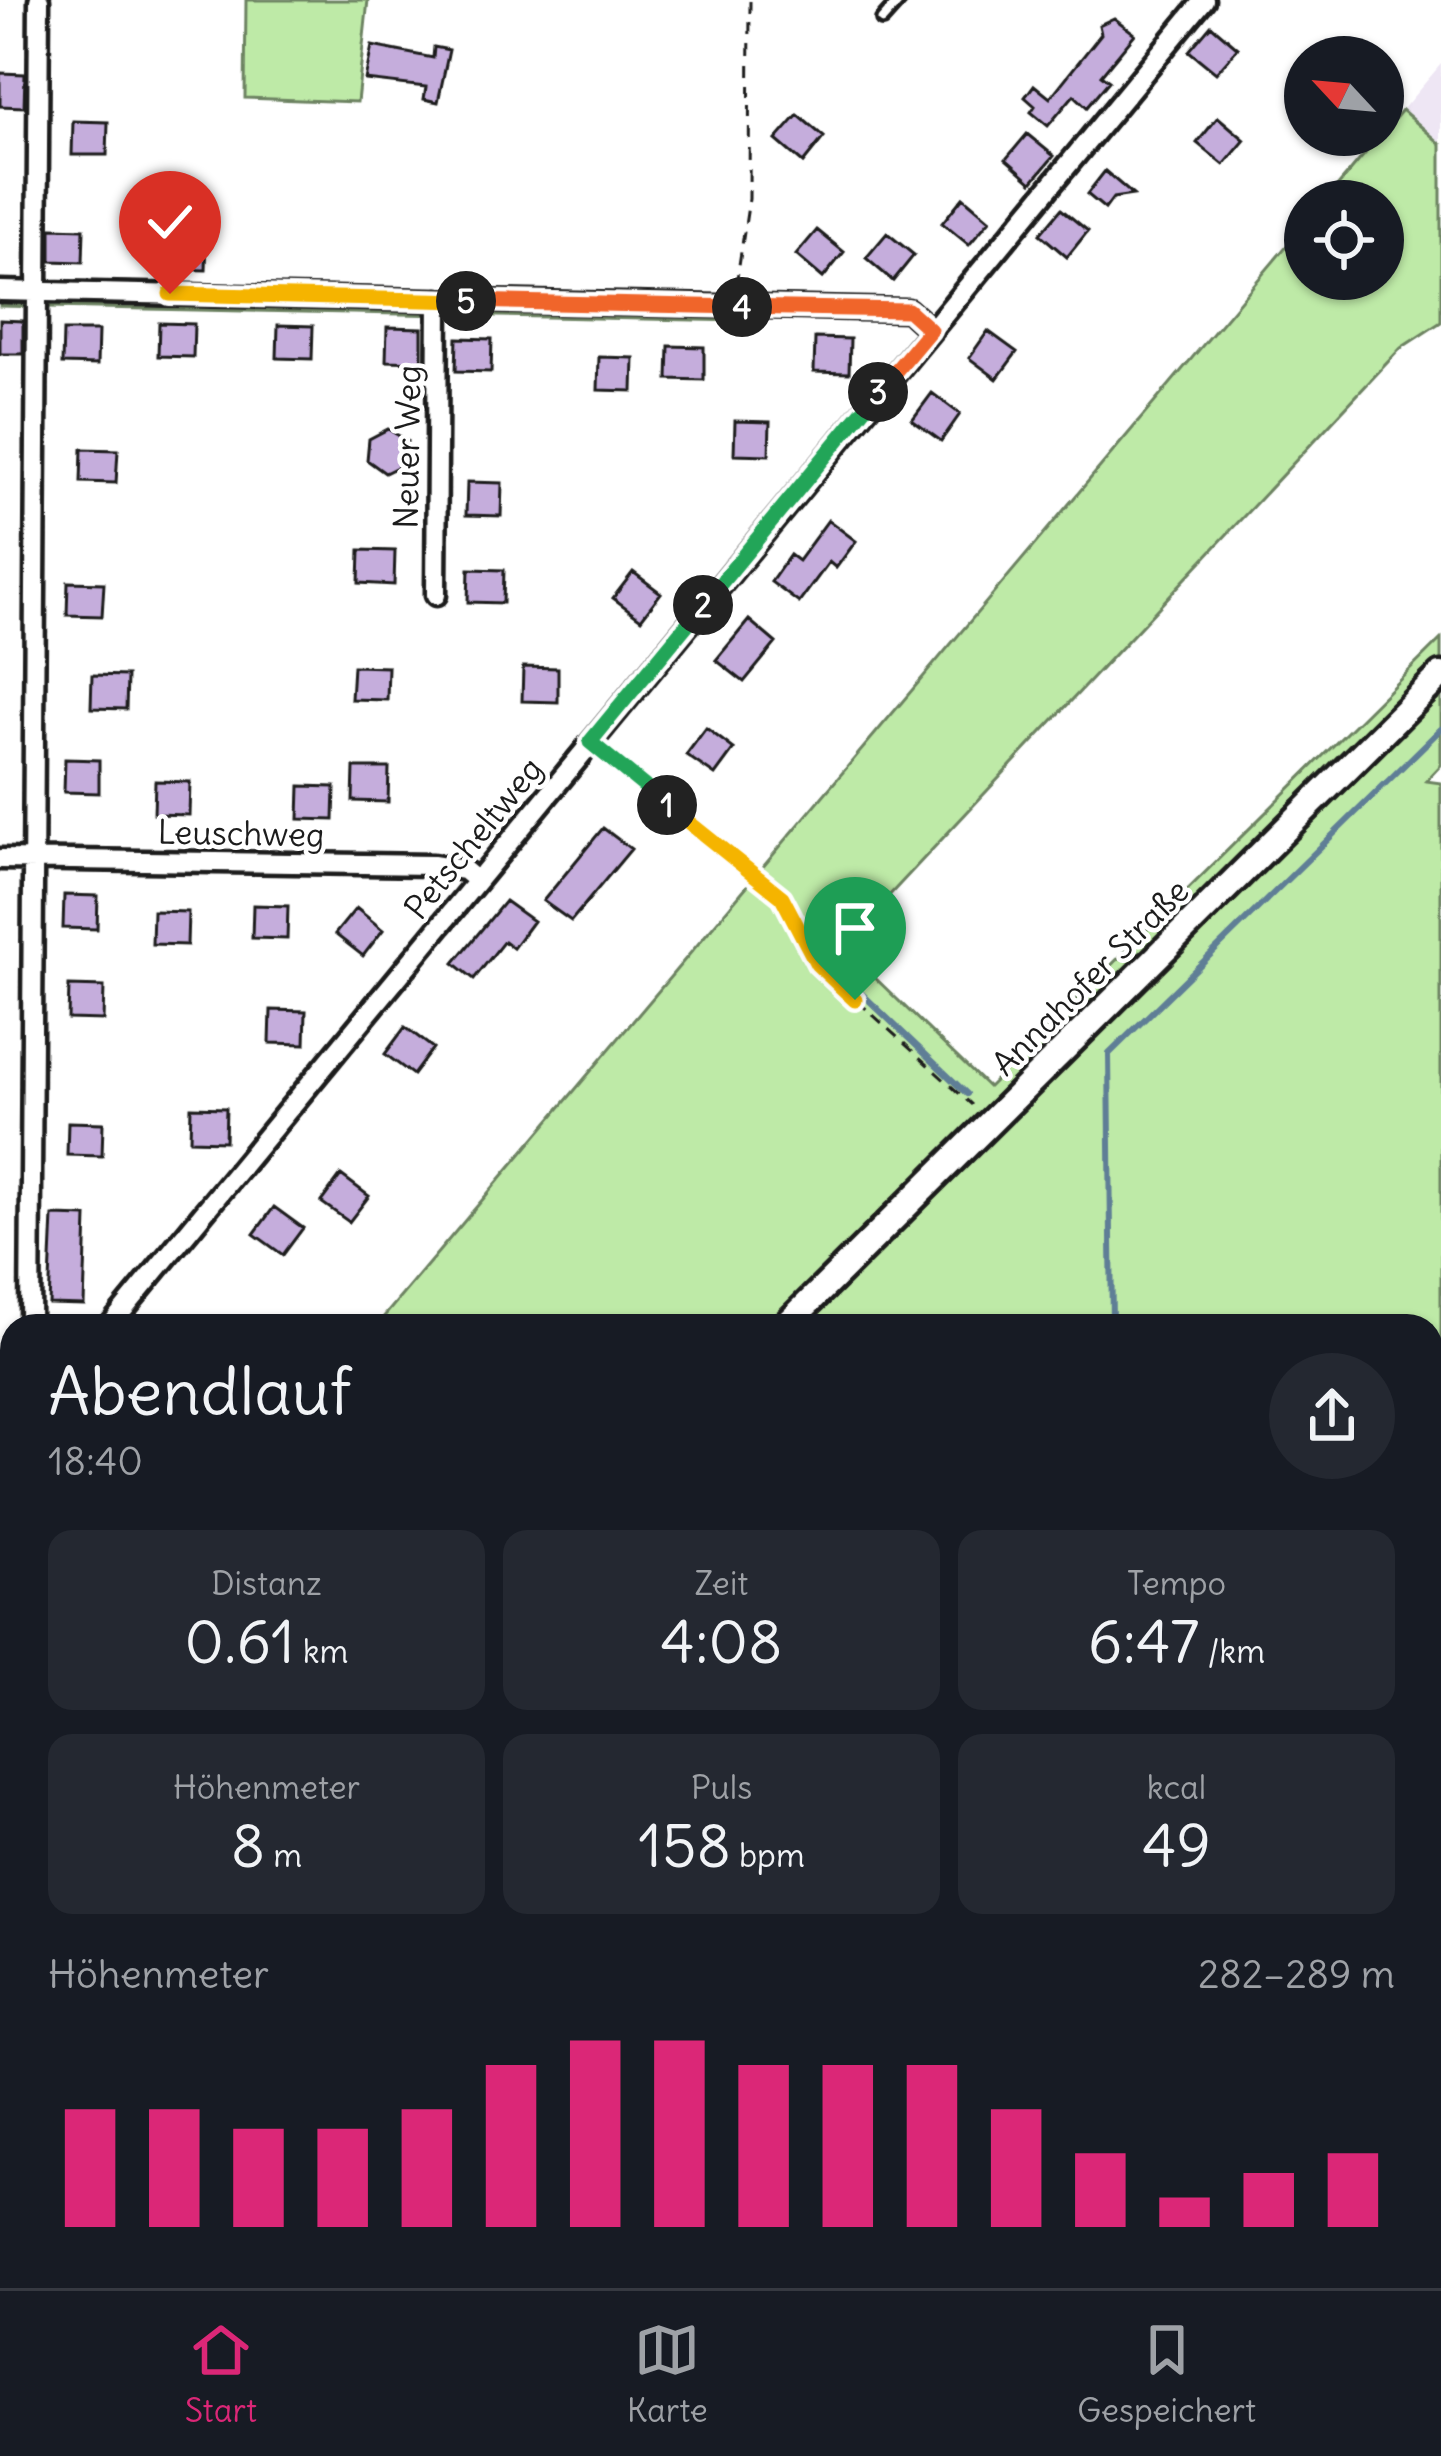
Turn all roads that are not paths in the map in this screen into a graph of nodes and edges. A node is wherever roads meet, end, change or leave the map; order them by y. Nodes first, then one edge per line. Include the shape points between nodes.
1 (39, 0) edge
2 (899, 0) edge
3 (1204, 0) edge
4 (882, 20) dead end
5 (0, 291) edge
6 (36, 291) junction
7 (439, 300) junction
8 (930, 330) junction
9 (436, 595) dead end
10 (1441, 675) edge
11 (0, 860) edge
12 (32, 860) junction
13 (476, 880) junction
14 (30, 1314) edge
15 (120, 1314) edge
16 (796, 1314) edge

1 - 6 street
2 - 4 lane
3 - 8 street, Petscheltweg
5 - 6 street
6 - 7 street
6 - 12 street
7 - 8 street via 908,310
7 - 9 street, Neuer Weg
8 - 13 street, Petscheltweg
10 - 16 street, Annahofer Straße
11 - 12 street, Leuschweg
12 - 13 street, Leuschweg via 433,865
12 - 14 street
13 - 15 street, Petscheltweg

